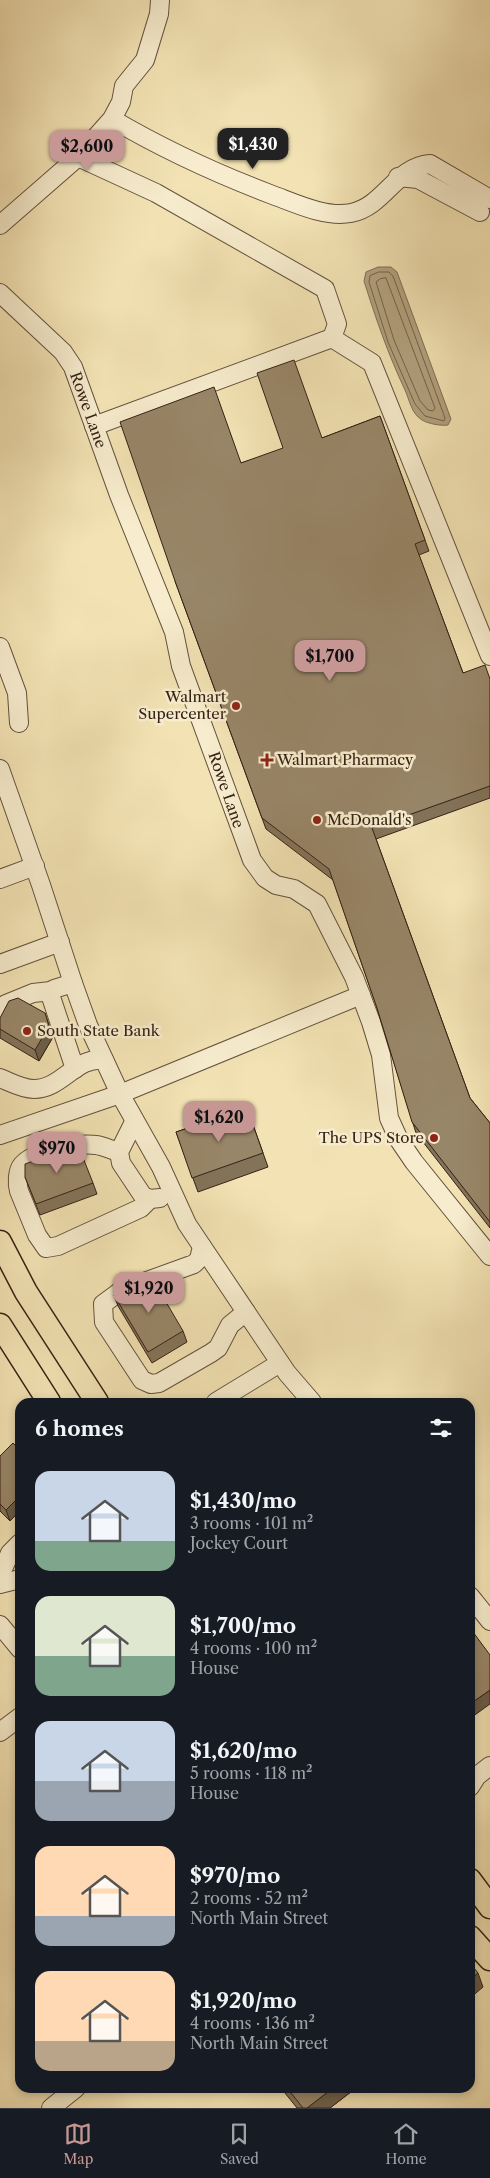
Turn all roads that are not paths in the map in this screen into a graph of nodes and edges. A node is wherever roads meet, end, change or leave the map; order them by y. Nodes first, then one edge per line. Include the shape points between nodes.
1 (160, 0) edge
2 (112, 119) junction
3 (78, 158) junction
4 (485, 206) edge
5 (0, 225) edge
6 (0, 293) edge
7 (332, 338) junction
8 (94, 426) junction
9 (0, 646) edge
10 (490, 656) edge
11 (19, 723) dead end
12 (0, 769) edge
13 (7, 812) edge
14 (35, 866) junction
15 (0, 879) edge
16 (60, 942) junction
17 (0, 964) edge
18 (73, 983) junction
19 (51, 991) junction
20 (361, 995) junction
21 (0, 1014) edge
22 (104, 1060) junction
23 (75, 1070) junction
24 (0, 1078) edge
25 (120, 1094) junction
26 (134, 1122) junction
27 (0, 1135) edge
28 (119, 1152) junction
29 (171, 1191) junction
30 (150, 1199) junction
31 (0, 1242) edge
32 (202, 1247) junction
33 (490, 1256) edge
34 (246, 1312) junction
35 (0, 1325) edge
36 (280, 1363) junction
37 (46, 1398) edge
38 (94, 1398) edge
39 (223, 1398) edge
40 (309, 1398) edge
41 (15, 1548) edge
42 (0, 1576) edge
43 (15, 1581) edge
44 (0, 1584) edge
45 (475, 1602) edge
46 (490, 1621) edge
47 (0, 1625) edge
48 (15, 1643) edge
49 (15, 1721) edge
50 (0, 1732) edge
51 (490, 1762) edge
52 (490, 1766) edge
53 (475, 1771) edge
54 (475, 1779) edge
55 (475, 1887) edge
56 (490, 1907) edge
57 (475, 1942) edge
58 (490, 1959) edge
59 (70, 2093) edge
60 (51, 2108) edge

1 - 2 street via 145,60 124,86 121,102
2 - 3 street
2 - 4 street via 162,149 324,212 350,213 368,207 383,196 398,177 420,165 430,164
3 - 5 street
3 - 7 street via 156,193 324,289 337,324
6 - 8 street, Rowe Lane via 63,352 73,367
7 - 8 street
7 - 10 street via 372,363
8 - 20 street, Rowe Lane via 174,632 182,666 246,848 265,878 276,885 294,889 317,904
9 - 11 street via 17,693
12 - 13 street
13 - 14 street
14 - 15 street
14 - 16 street
16 - 17 street
16 - 18 street
18 - 19 street
18 - 22 street
19 - 21 street via 33,993 6,1004
19 - 23 street via 50,998
20 - 25 street
20 - 33 street, Rowe Lane via 381,1054 389,1118 399,1140
22 - 23 street via 91,1059
22 - 25 street
23 - 24 street via 62,1080 35,1089
25 - 26 street
25 - 27 street
26 - 28 street
26 - 29 street via 161,1167
28 - 30 street via 121,1163 143,1196
28 - 30 street via 96,1146 72,1146 29,1159 21,1166 19,1191 37,1235 46,1248 58,1246 141,1208
29 - 30 street via 160,1198
29 - 32 street
31 - 38 main road via 26,1292
32 - 34 street
32 - 34 street via 199,1259 187,1268 122,1290 103,1304 104,1322 142,1380 159,1383 211,1354 218,1348 230,1325
34 - 36 street
35 - 37 main road
36 - 39 street
36 - 40 street
41 - 42 street
43 - 44 street
45 - 46 street
47 - 48 street
49 - 50 street
51 - 53 street
52 - 54 street
55 - 56 main road
57 - 58 main road
59 - 60 street

